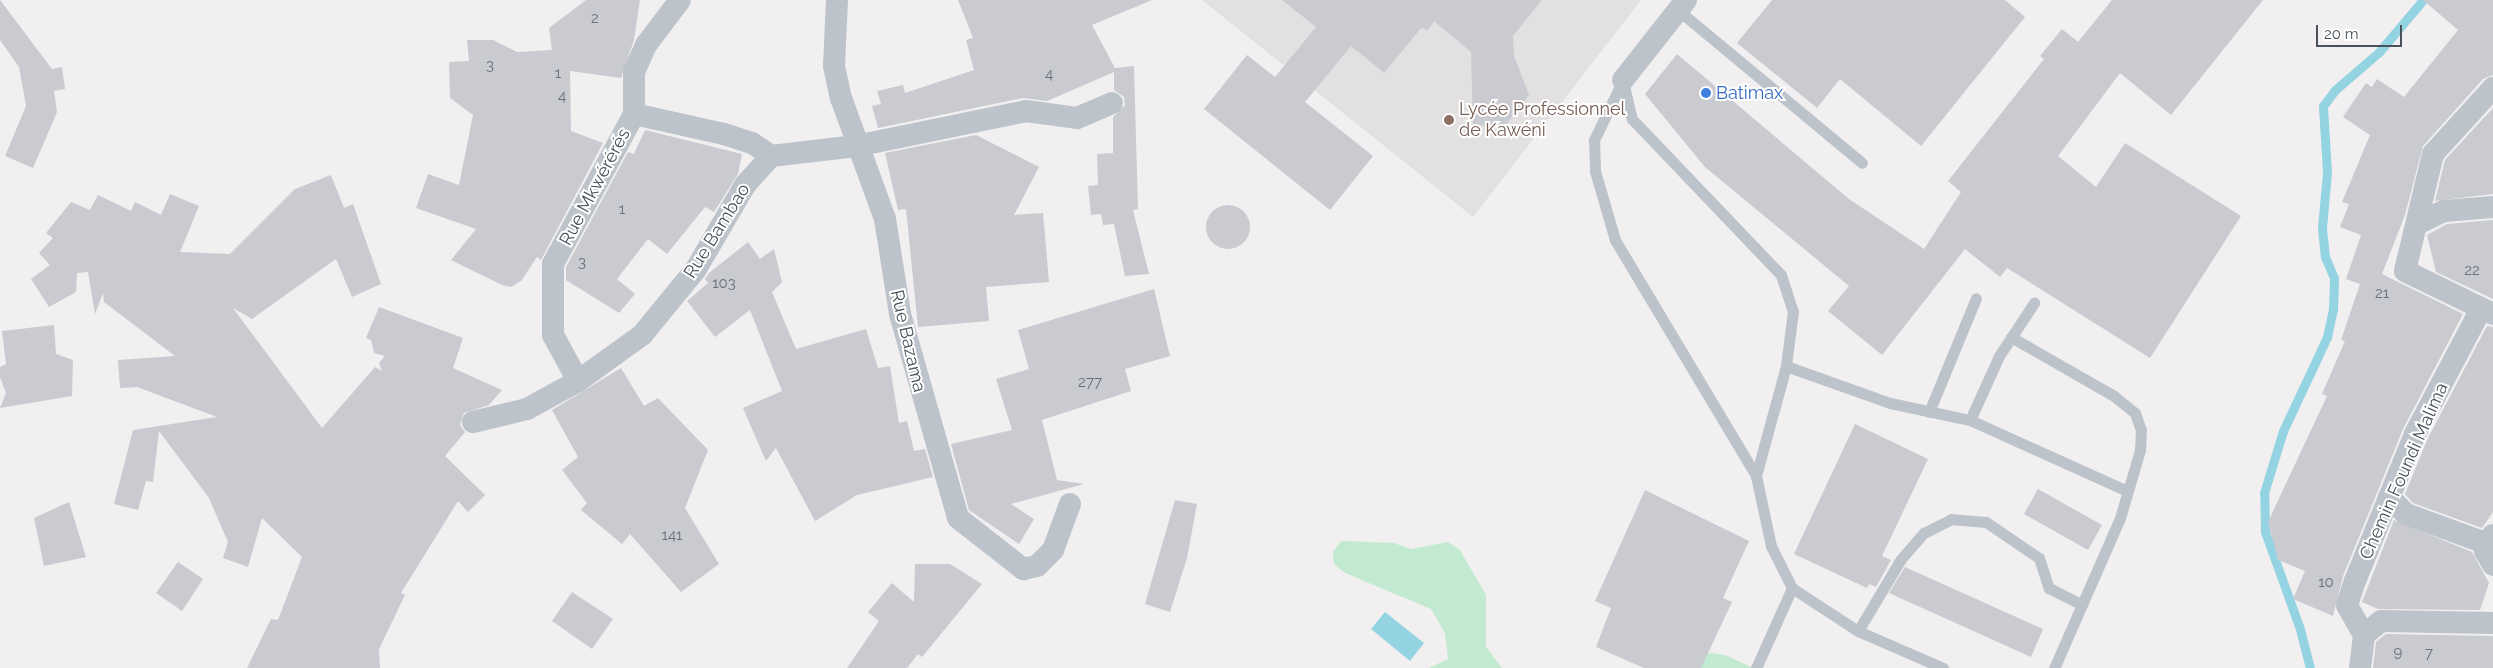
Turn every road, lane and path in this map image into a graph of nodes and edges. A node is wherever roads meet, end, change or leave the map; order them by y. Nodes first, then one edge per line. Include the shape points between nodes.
1 (680, 0) edge
2 (837, 0) edge
3 (1682, 5) edge
4 (1623, 80) junction
5 (2493, 88) edge
6 (1112, 103) dead end
7 (634, 114) junction
8 (856, 146) junction
9 (770, 156) junction
10 (1862, 163) dead end
11 (2493, 207) edge
12 (2419, 223) junction
13 (1976, 298) dead end
14 (2034, 303) dead end
15 (2487, 312) edge
16 (2010, 337) junction
17 (1786, 366) junction
18 (578, 381) junction
19 (1929, 412) junction
20 (1970, 420) junction
21 (473, 422) dead end
22 (1756, 476) junction
23 (2127, 491) junction
24 (2389, 496) junction
25 (1070, 504) dead end
26 (2492, 548) edge
27 (1792, 588) junction
28 (2080, 604) junction
29 (2493, 623) edge
30 (1858, 631) junction
31 (2364, 635) junction
32 (1756, 668) edge
33 (1943, 668) edge
34 (2054, 668) edge
35 (2360, 668) edge

1 - 7 street, Rue Mkwérérés via 662,18 634,72
2 - 8 street, Rue Bazama via 834,66
3 - 4 street
3 - 10 lane
4 - 17 lane via 1632,119 1781,275 1793,311
4 - 22 lane via 1594,140 1595,171 1615,240
5 - 12 street via 2433,154
6 - 8 street via 1077,118 1026,111
7 - 9 street via 724,134 752,143
7 - 18 street, Rue Mkwérérés via 553,264 553,335
8 - 9 street
8 - 25 street, Rue Bazama via 885,219 902,324 958,518 1022,569 1037,566 1053,550
9 - 18 street, Rue Bambao via 745,185 696,269 642,335
11 - 12 street via 2444,210
12 - 15 street via 2405,270
13 - 19 lane
14 - 16 lane
15 - 24 street, Chemin Foundi Malima via 2416,434
16 - 20 lane
16 - 23 lane via 2114,396 2135,413 2141,430 2140,450
17 - 19 lane
17 - 22 lane
18 - 21 street, Rue Bambao via 527,409
19 - 20 lane
20 - 23 lane
22 - 27 lane via 1771,546
23 - 28 lane via 2120,518
24 - 26 street via 2406,514
24 - 31 street, Chemin Foundi Malima via 2347,605
27 - 30 lane
27 - 32 lane
28 - 30 lane via 2049,588 2040,558 1994,527 1986,522 1951,519 1924,533 1902,559
28 - 34 lane
29 - 31 street via 2381,621
30 - 33 lane
31 - 35 street

